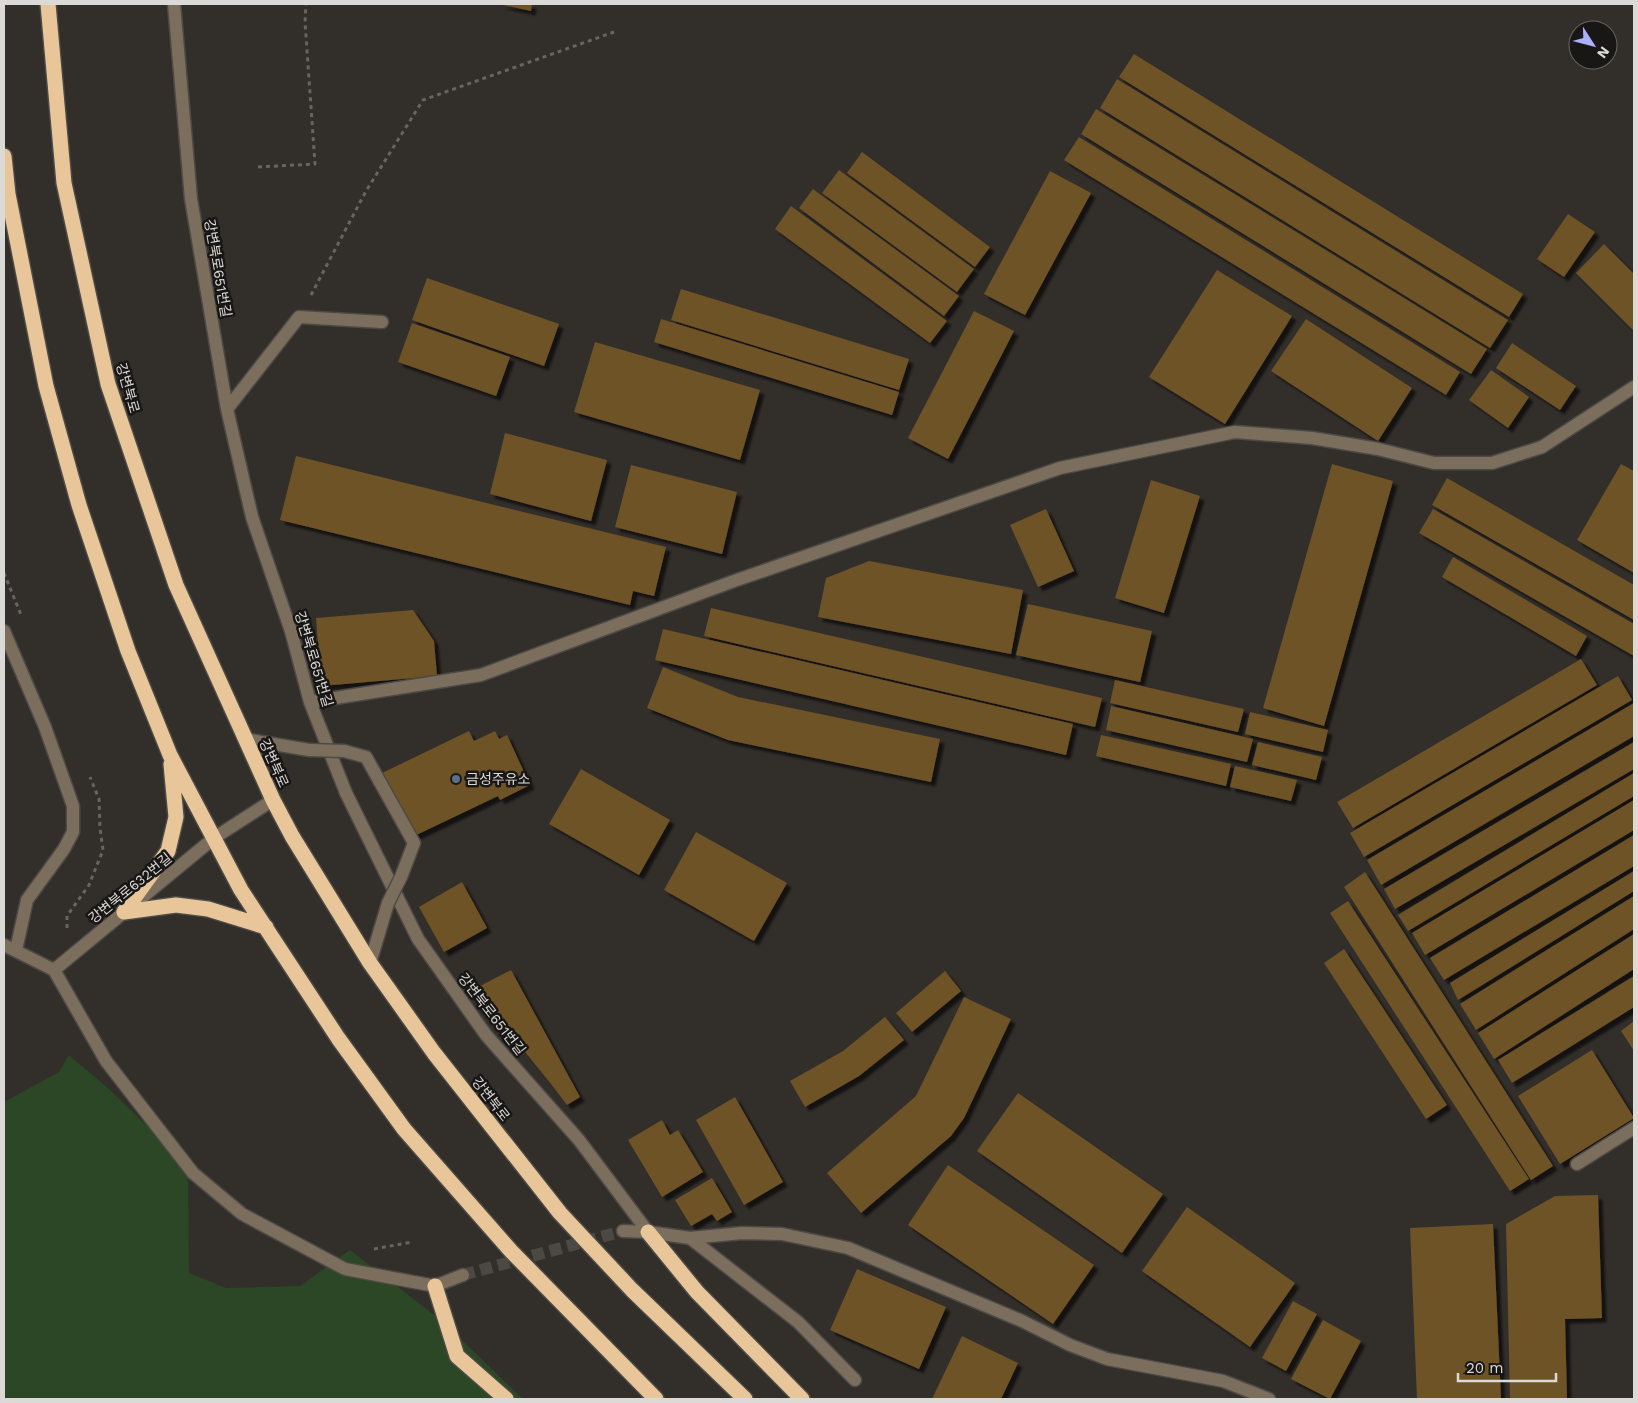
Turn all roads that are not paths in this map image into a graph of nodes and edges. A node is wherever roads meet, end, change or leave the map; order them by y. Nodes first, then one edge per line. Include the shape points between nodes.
1 (48, 4) edge
2 (174, 4) edge
3 (4, 156) edge
4 (382, 322) dead end
5 (1634, 387) edge
6 (226, 410) junction
7 (4, 631) edge
8 (310, 702) junction
9 (245, 739) junction
10 (170, 755) junction
11 (273, 800) junction
12 (214, 838) junction
13 (124, 912) junction
14 (266, 928) junction
15 (4, 945) edge
16 (16, 950) junction
17 (370, 963) junction
18 (54, 970) junction
19 (1634, 1128) edge
20 (1577, 1164) dead end
21 (623, 1231) tunnel mouth
22 (648, 1232) junction
23 (690, 1238) junction
24 (463, 1275) tunnel mouth
25 (435, 1286) junction
26 (855, 1380) dead end
27 (506, 1399) edge
28 (656, 1399) edge
29 (745, 1399) edge
30 (802, 1399) edge
31 (1269, 1399) edge

1 - 9 highway, 강변북로 via 64,183 108,384 176,585
2 - 6 street, 강변북로651번길 via 191,199
3 - 10 highway via 8,194 46,386 79,505 128,651
4 - 6 street via 299,317
5 - 8 street via 1542,448 1492,463 1434,463 1312,438 1235,432 1060,468 734,581 481,675
6 - 8 street, 강변북로651번길 via 252,517 291,631
7 - 16 street via 45,726 73,806 74,832 27,900
8 - 22 street, 강변북로651번길 via 346,793 418,939 486,1035 578,1140
9 - 11 highway, 강변북로
9 - 17 street, bridge via 366,757 414,843 402,877 388,903
10 - 12 highway
10 - 13 highway via 176,817 168,851
11 - 12 street, 강변북로632번길
11 - 17 highway, 강변북로
12 - 13 street, 강변북로632번길
12 - 14 highway via 241,890
13 - 14 highway via 176,905 208,909
13 - 18 street, 강변북로632번길
14 - 28 highway via 338,1038 404,1129 511,1251
15 - 16 street
16 - 18 street
17 - 29 highway, 강변북로 via 434,1053 560,1213 632,1290
18 - 25 street via 106,1061 193,1173 242,1214 344,1269
19 - 20 street
21 - 22 street
22 - 23 street
22 - 30 highway via 697,1292
23 - 26 street via 798,1322
23 - 31 street via 782,1234 848,1248 1022,1321 1070,1346 1107,1359 1223,1381
24 - 25 street
25 - 27 highway via 457,1356

